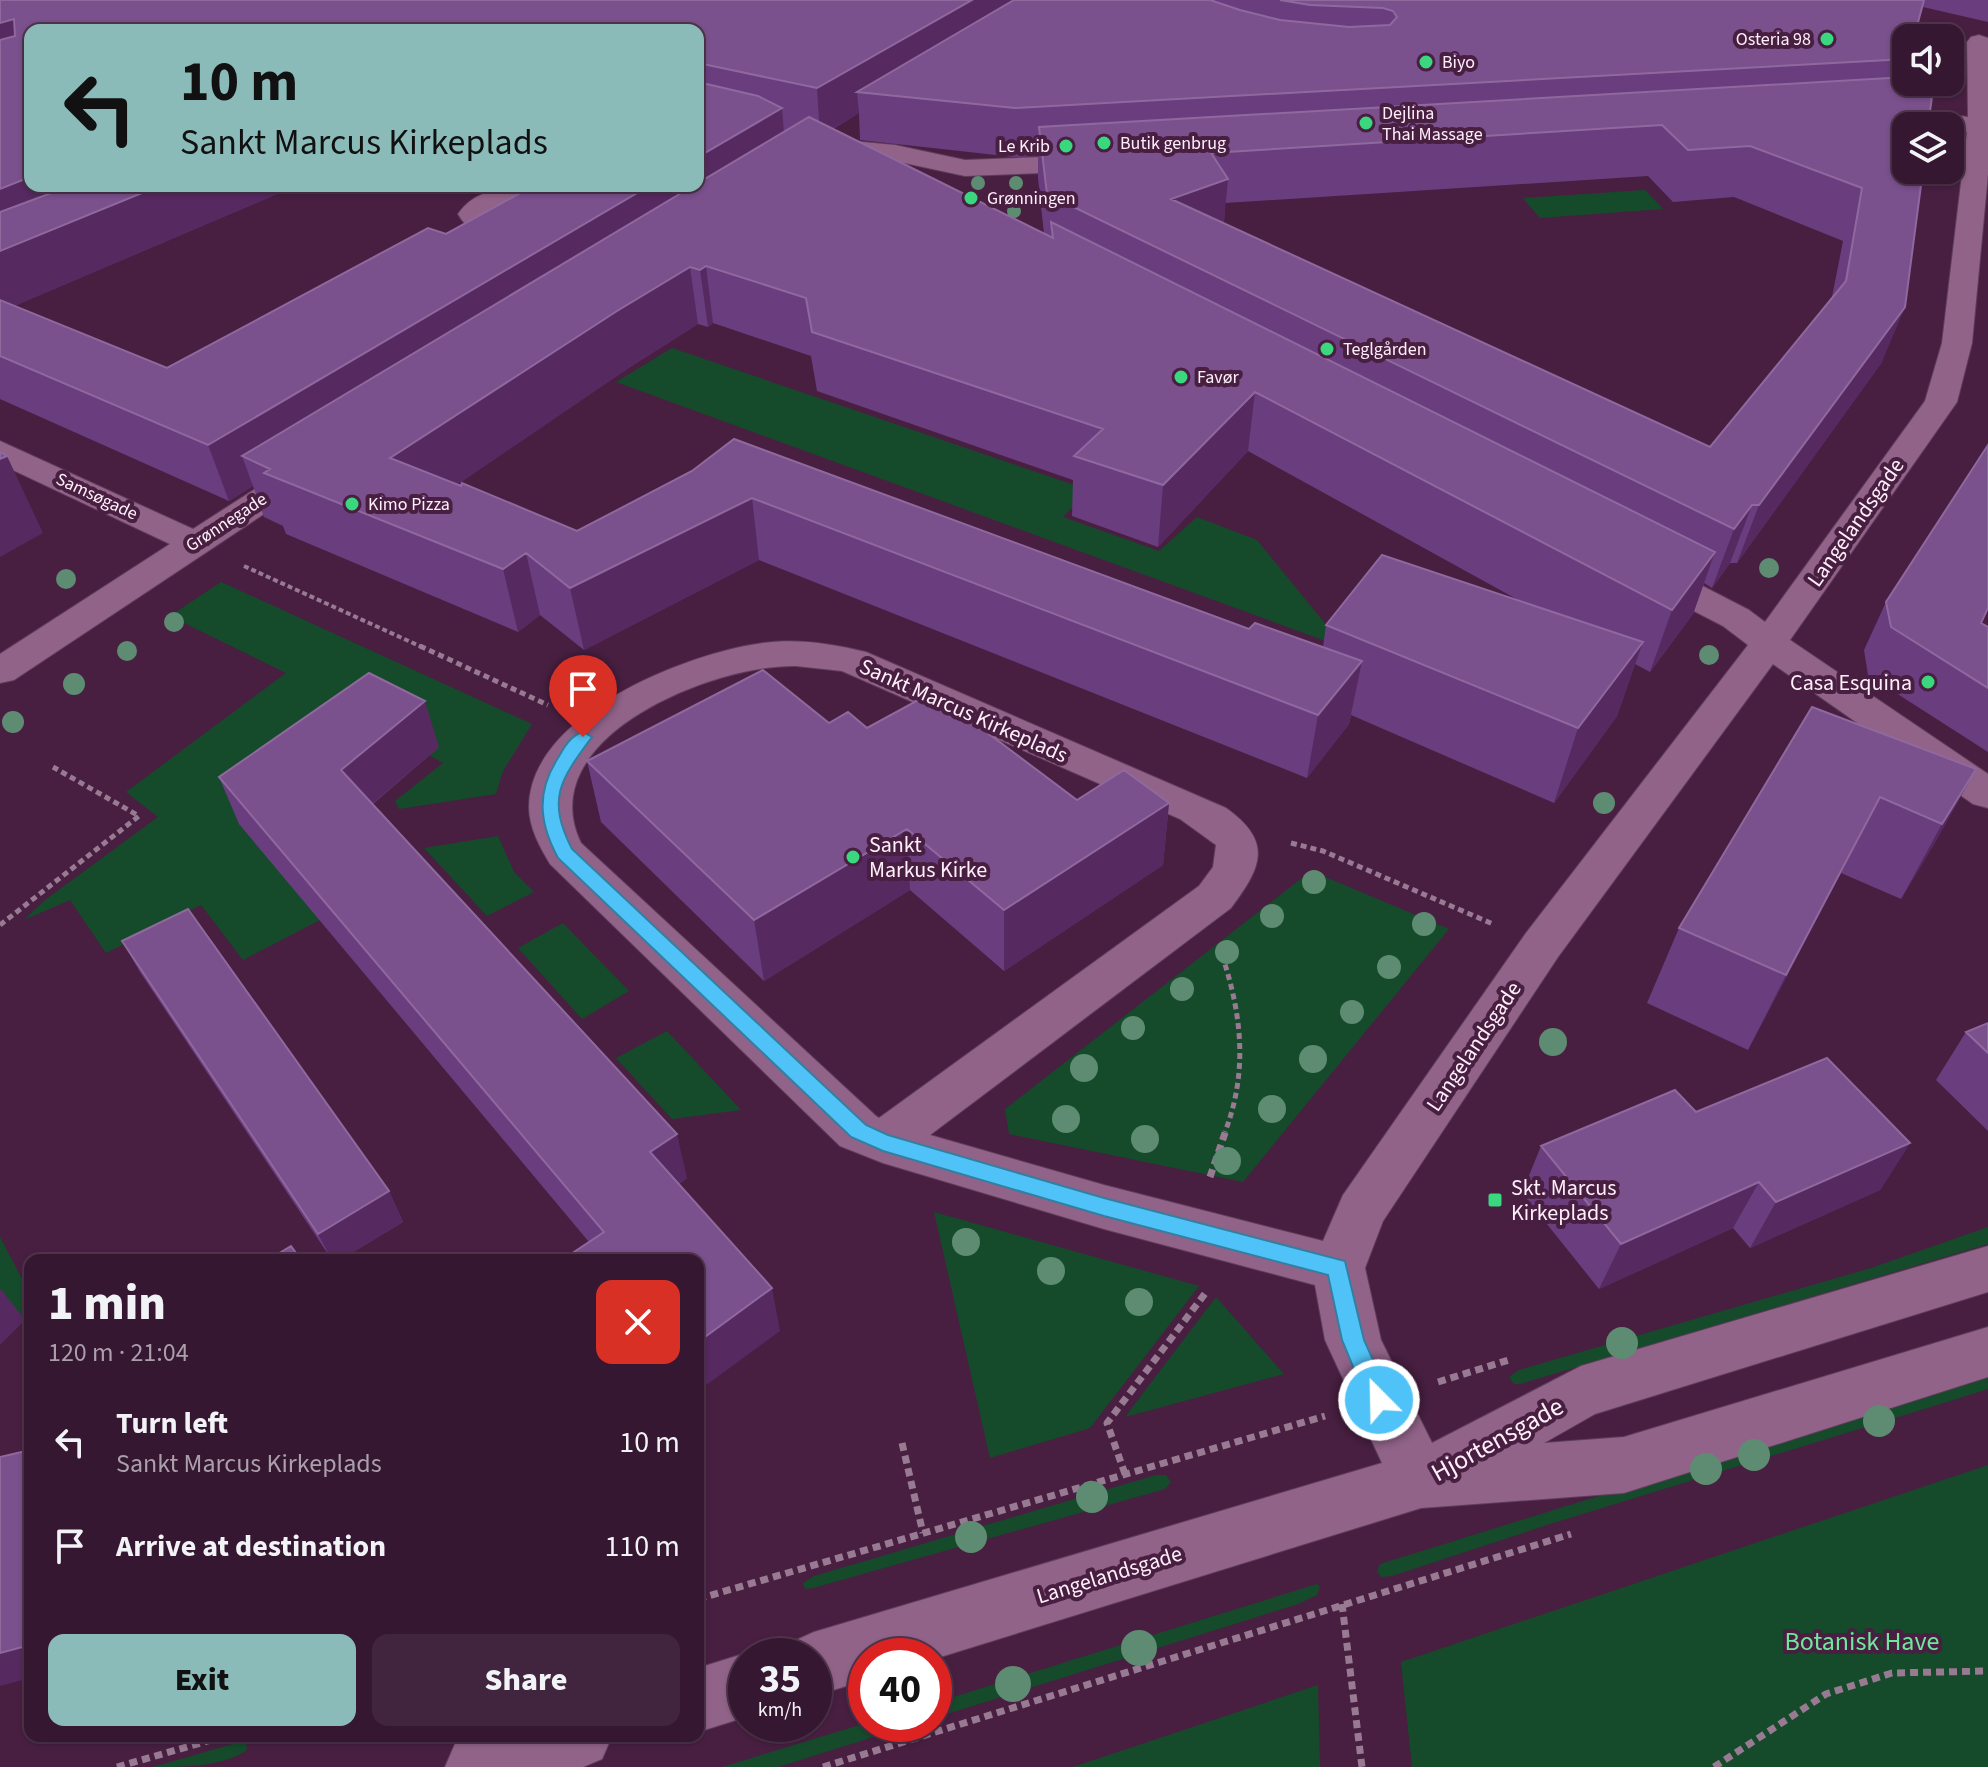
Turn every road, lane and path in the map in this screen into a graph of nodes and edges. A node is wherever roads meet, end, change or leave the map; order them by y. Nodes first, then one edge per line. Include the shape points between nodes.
1 (1964, 39) edge
2 (1985, 40) edge
3 (1850, 118) edge
4 (866, 124) dead end
5 (1977, 126) junction
6 (809, 151) junction
7 (1121, 162) edge
8 (965, 168) junction
9 (883, 177) edge
10 (940, 184) edge
11 (565, 192) edge
12 (555, 193) edge
13 (0, 451) edge
14 (333, 454) edge
15 (193, 542) junction
16 (1613, 554) edge
17 (243, 565) dead end
18 (1769, 643) junction
19 (0, 671) edge
20 (513, 689) dead end
21 (53, 767) dead end
22 (1988, 794) edge
23 (1227, 826) junction
24 (0, 925) edge
25 (1542, 945) junction
26 (883, 1142) junction
27 (1338, 1268) junction
28 (1988, 1269) edge
29 (1988, 1352) edge
30 (902, 1443) dead end
31 (1421, 1480) junction
32 (1583, 1531) dead end
33 (923, 1533) dead end
34 (1342, 1604) junction
35 (832, 1659) edge
36 (1988, 1671) edge
37 (728, 1691) edge
38 (704, 1698) edge
39 (204, 1742) edge
40 (559, 1742) edge
41 (117, 1767) edge
42 (478, 1767) edge
43 (823, 1767) edge
44 (1362, 1767) edge
45 (1714, 1767) edge

1 - 2 street
2 - 5 street, Langelandsgade
3 - 5 street via 1894,116
4 - 6 street
5 - 18 street, Langelandsgade via 1957,343 1941,402
6 - 8 street via 895,153
6 - 9 street
7 - 8 street
8 - 10 street
11 - 12 street
13 - 15 street, Samsøgade
14 - 15 street, Grønnegade
15 - 19 street, Grønnegade via 93,614
16 - 18 street via 1736,618
17 - 20 path
18 - 22 street
18 - 25 street, Langelandsgade
21 - 24 path via 139,816
23 - 25 path via 1323,851
23 - 26 street via 1240,859 1215,897
23 - 26 street, Sankt Marcus Kirkeplads via 852,661 824,655 763,655 703,668 595,726 556,774 549,801 552,828 565,853 858,1131
25 - 27 street, Langelandsgade via 1361,1211
26 - 27 street, Sankt Marcus Kirkeplads
27 - 31 street via 1353,1340
28 - 31 street, Hjortensgade via 1581,1392
29 - 31 street, Hjortensgade via 1624,1465
30 - 33 path
31 - 35 street, Langelandsgade
32 - 34 path
34 - 43 path
34 - 44 path
36 - 45 path via 1892,1673 1826,1694
37 - 38 street
39 - 41 path
40 - 42 street

